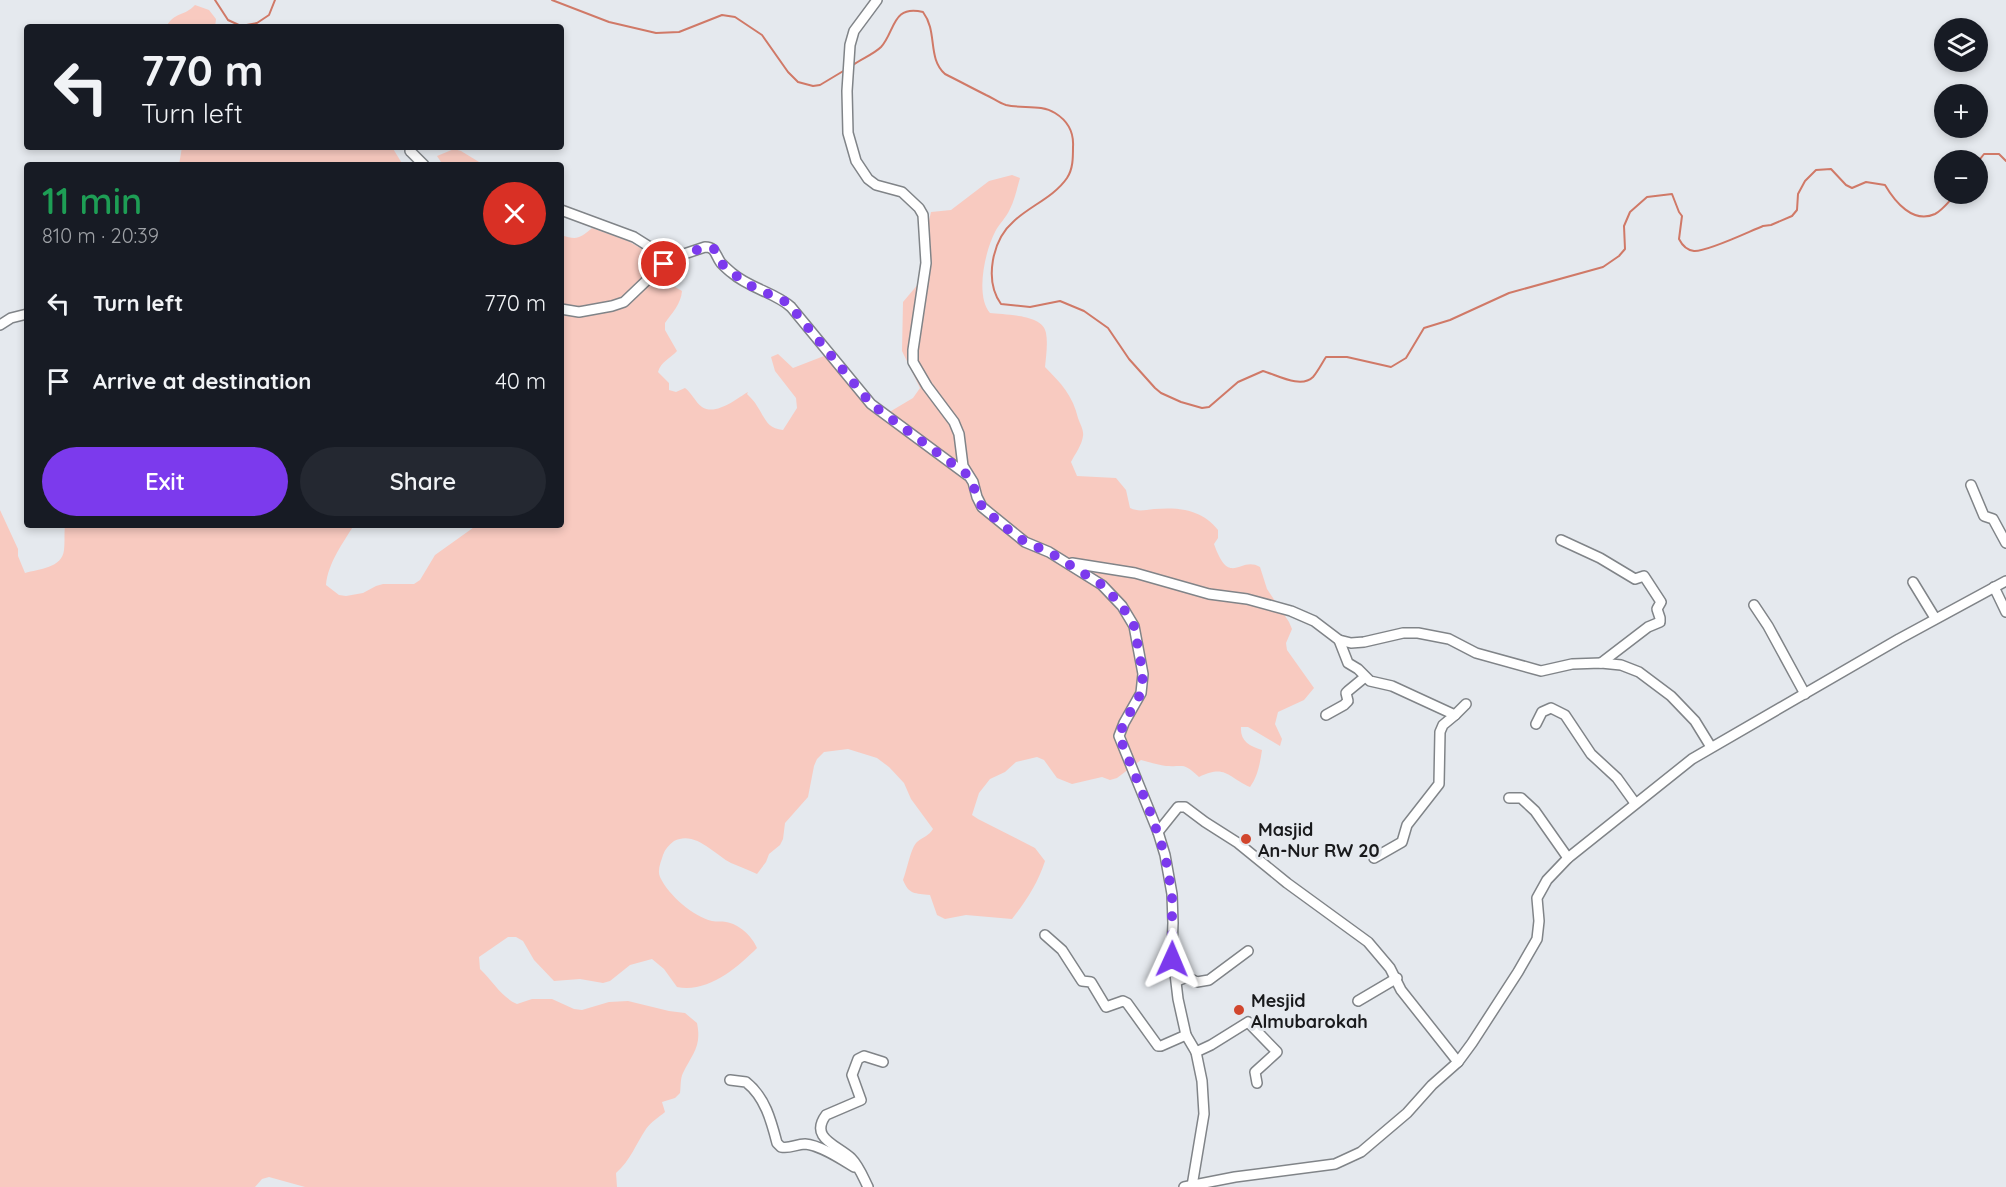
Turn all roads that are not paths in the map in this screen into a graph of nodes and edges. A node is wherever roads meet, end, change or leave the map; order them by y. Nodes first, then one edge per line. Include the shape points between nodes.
1 (877, 0) edge
2 (410, 151) dead end
3 (421, 162) edge
4 (564, 211) edge
5 (669, 260) junction
6 (564, 310) edge
7 (24, 315) edge
8 (0, 325) edge
9 (969, 476) junction
10 (1971, 485) dead end
11 (1561, 540) dead end
12 (2006, 543) edge
13 (1067, 562) junction
14 (2006, 580) edge
15 (1913, 582) dead end
16 (1994, 587) junction
17 (1754, 604) dead end
18 (2006, 612) edge
19 (1935, 618) junction
20 (1339, 640) junction
21 (1601, 663) junction
22 (1365, 677) junction
23 (1805, 694) junction
24 (1466, 704) dead end
25 (1326, 715) dead end
26 (1455, 715) junction
27 (1536, 724) dead end
28 (1711, 747) junction
29 (1509, 798) dead end
30 (1635, 803) junction
31 (1158, 832) junction
32 (1374, 858) dead end
33 (1568, 858) junction
34 (1045, 935) dead end
35 (1248, 951) dead end
36 (1397, 978) junction
37 (1177, 981) junction
38 (1358, 1001) dead end
39 (1186, 1035) junction
40 (1196, 1052) junction
41 (883, 1062) dead end
42 (1458, 1062) junction
43 (730, 1080) dead end
44 (1257, 1083) dead end
45 (860, 1172) junction
46 (1188, 1186) edge
47 (868, 1187) edge

1 - 9 street via 854,31 850,45 850,140 860,170 868,179 902,192 923,215 926,263 913,362 954,422 963,466
2 - 3 street
4 - 5 street via 634,237
5 - 6 street via 624,302 579,312
5 - 9 street via 712,248 735,275 786,302 871,404
7 - 8 street
9 - 13 street via 982,507 1002,525 1025,542
10 - 12 street via 1984,516 1993,519
11 - 21 street via 1635,579 1644,576 1661,602 1657,609 1660,622
13 - 20 street via 1135,573 1192,590 1291,611 1314,621
13 - 31 street via 1102,585 1134,626 1143,674 1141,693 1119,736
14 - 16 street
15 - 19 street
16 - 18 street
16 - 19 street
17 - 23 street
19 - 23 street
20 - 21 street via 1357,644 1403,633 1425,634 1541,671
20 - 22 street via 1348,663
21 - 28 street via 1630,668 1656,683 1686,709
22 - 25 street via 1346,693 1348,701 1344,705
22 - 26 street
23 - 28 street
24 - 26 street
26 - 32 street via 1440,732 1439,784 1407,825 1402,842
27 - 30 street via 1542,712 1551,708 1565,716 1591,754 1617,778
28 - 30 street
29 - 33 street via 1521,798 1535,811
30 - 33 street
31 - 36 street via 1178,807 1185,807 1368,942
31 - 37 street via 1172,894 1172,948
33 - 42 street via 1547,880 1537,898 1537,939
34 - 39 street via 1062,950 1082,981 1090,981 1106,1007 1127,1002 1158,1046
35 - 37 street via 1209,980 1197,982 1187,977
36 - 38 street
36 - 42 street via 1401,990
37 - 39 street
39 - 40 street
40 - 44 street via 1248,1022 1277,1052 1255,1072
40 - 46 street via 1204,1114
41 - 45 street via 861,1056 852,1075 861,1100 824,1118 823,1137 851,1158
42 - 46 street via 1393,1127 1346,1161
43 - 45 street via 746,1082 759,1096 781,1147 810,1145 834,1154
45 - 47 street

